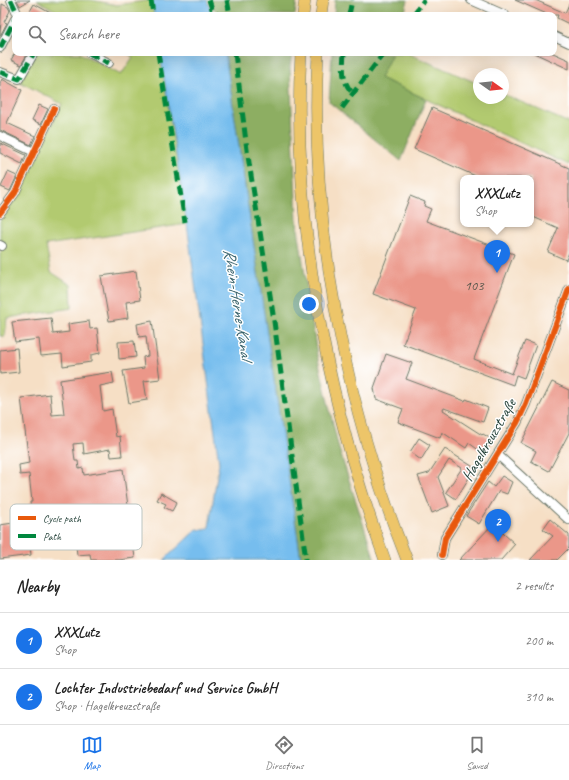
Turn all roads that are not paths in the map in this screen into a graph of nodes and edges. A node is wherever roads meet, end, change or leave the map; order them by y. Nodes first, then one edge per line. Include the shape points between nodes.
1 (10, 0) edge
2 (305, 0) edge
3 (323, 0) edge
4 (471, 0) edge
5 (16, 12) edge
6 (303, 12) edge
7 (321, 12) edge
8 (498, 12) edge
9 (12, 25) edge
10 (557, 37) edge
11 (569, 43) edge
12 (0, 48) edge
13 (32, 56) edge
14 (96, 56) edge
15 (301, 56) edge
16 (318, 56) edge
17 (109, 63) dead end
18 (0, 72) edge
19 (54, 109) dead end
20 (0, 136) edge
21 (34, 152) junction
22 (0, 213) edge
23 (569, 292) edge
24 (498, 455) junction
25 (569, 520) edge
26 (442, 555) dead end
27 (385, 560) edge
28 (407, 560) edge

1 - 5 street
2 - 6 highway
3 - 7 highway
4 - 8 street
9 - 12 street
10 - 11 street
13 - 18 street via 19,79
14 - 17 street
15 - 27 highway via 300,157 314,286 349,444
16 - 28 highway via 317,157 322,217 340,329 380,486
19 - 21 street
20 - 21 street
21 - 22 street via 15,193
23 - 24 street, Hagelkreuzstraße via 526,404
24 - 25 street
24 - 26 street, Hagelkreuzstraße via 445,538

